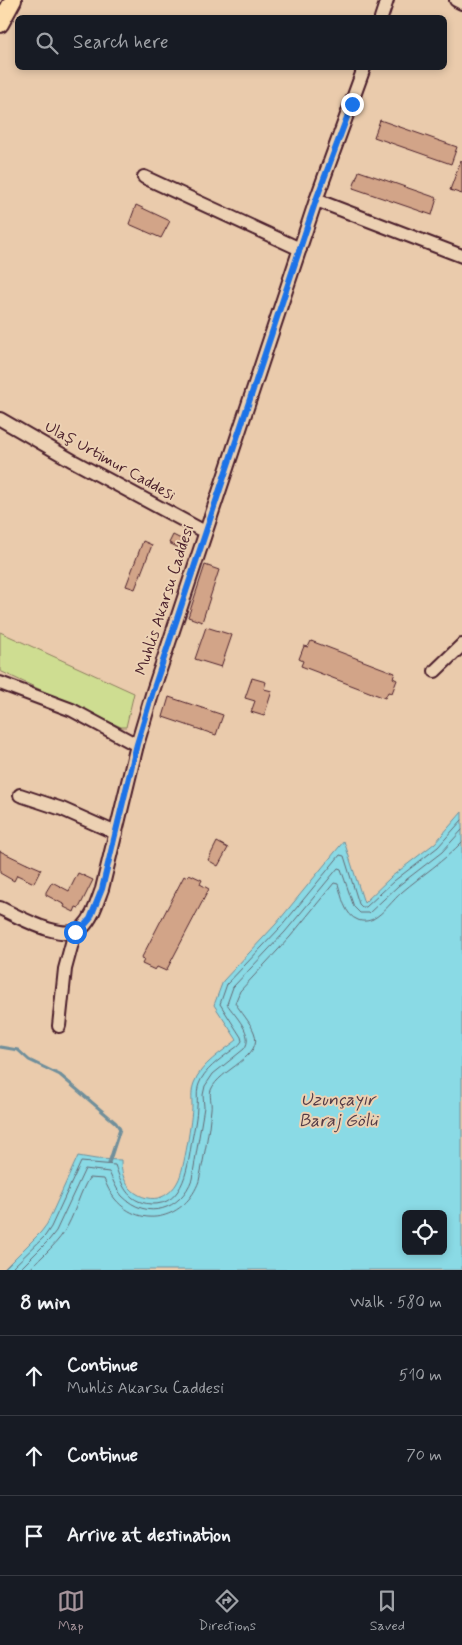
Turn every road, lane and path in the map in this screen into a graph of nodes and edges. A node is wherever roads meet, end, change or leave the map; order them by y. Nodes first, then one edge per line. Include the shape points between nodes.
1 (13, 0) edge
2 (387, 0) edge
3 (456, 0) edge
4 (462, 2) edge
5 (382, 15) edge
6 (0, 24) edge
7 (363, 70) edge
8 (144, 177) dead end
9 (316, 200) junction
10 (300, 249) junction
11 (462, 256) edge
12 (0, 419) edge
13 (205, 532) junction
14 (462, 645) edge
15 (435, 671) dead end
16 (0, 683) edge
17 (137, 744) junction
18 (20, 795) dead end
19 (116, 833) junction
20 (0, 908) edge
21 (75, 932) junction
22 (59, 1026) dead end

1 - 6 main road
2 - 5 street
3 - 4 street
7 - 9 street, Muhlis Akarsu Caddesi
8 - 10 street
9 - 10 street, Muhlis Akarsu Caddesi
9 - 11 street
10 - 13 street, Muhlis Akarsu Caddesi
12 - 13 street, Ulaş Urtimur Caddesi
13 - 17 street, Muhlis Akarsu Caddesi
14 - 15 street
16 - 17 street via 72,710
17 - 19 street, Muhlis Akarsu Caddesi
18 - 19 street
19 - 21 street, Muhlis Akarsu Caddesi via 95,909 83,927
20 - 21 street via 54,931
21 - 22 street via 65,969

